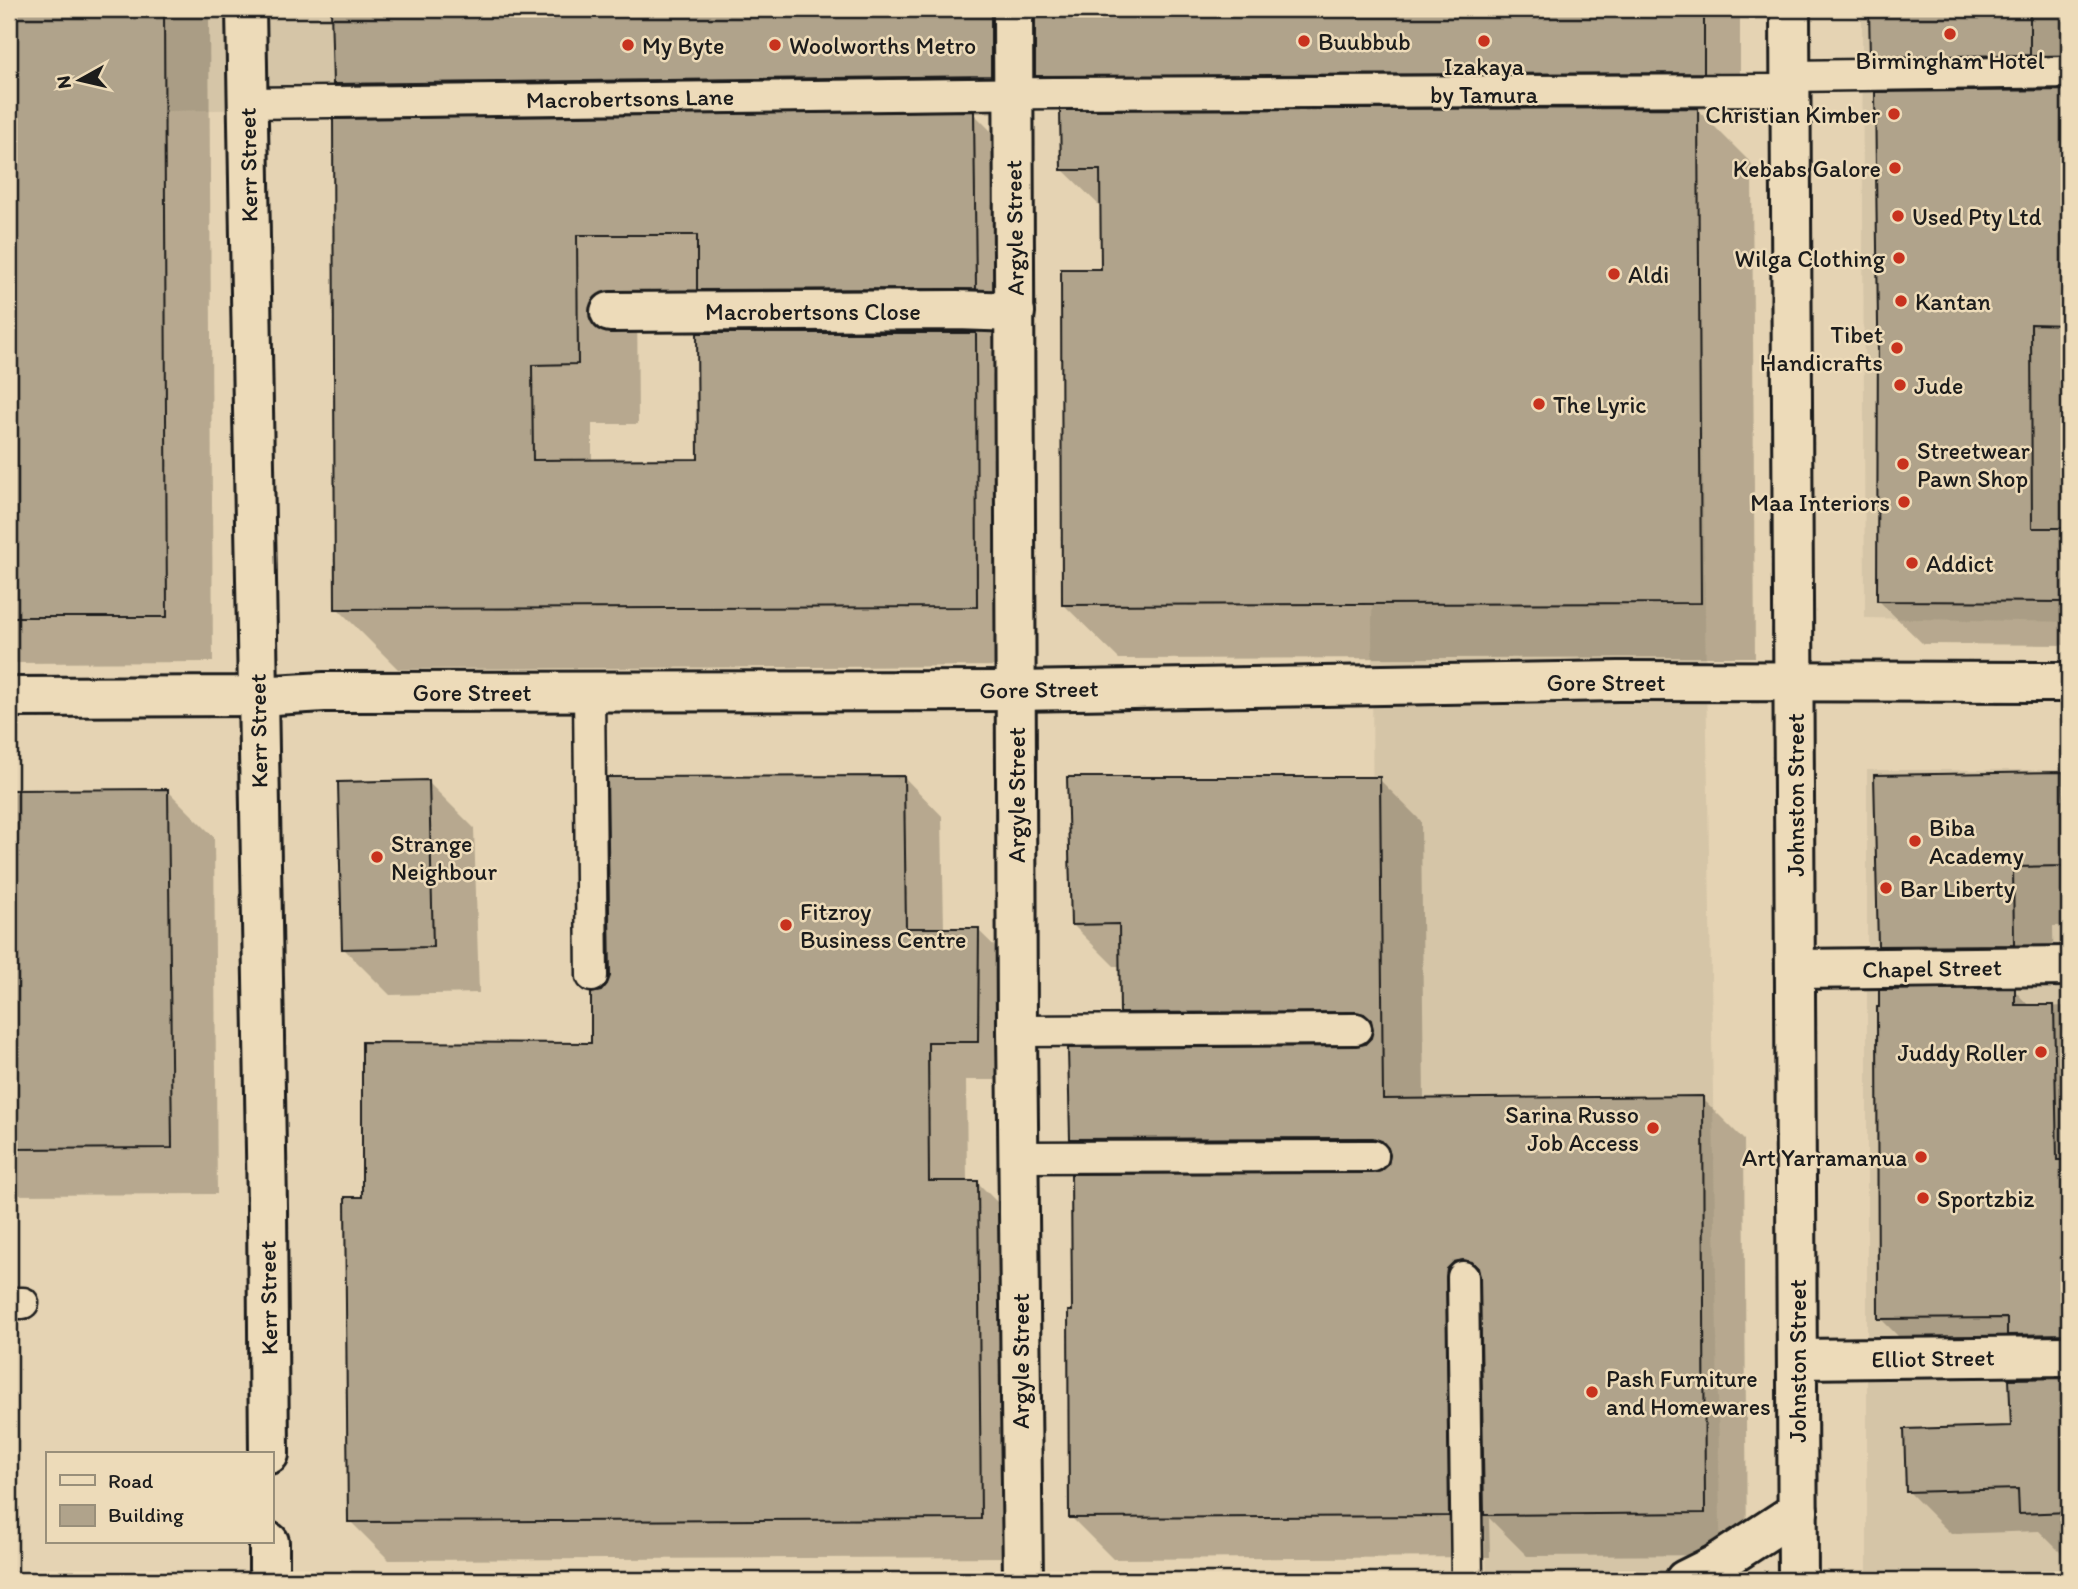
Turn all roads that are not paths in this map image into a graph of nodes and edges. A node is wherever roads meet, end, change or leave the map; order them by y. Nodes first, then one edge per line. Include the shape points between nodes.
1 (246, 9) edge
2 (1013, 9) edge
3 (1790, 9) edge
4 (2069, 72) edge
5 (1790, 83) junction
6 (1012, 93) junction
7 (247, 103) junction
8 (610, 312) dead end
9 (1015, 312) junction
10 (2069, 682) edge
11 (1795, 683) junction
12 (1016, 691) junction
13 (589, 692) junction
14 (9, 696) edge
15 (257, 696) junction
16 (2069, 966) edge
17 (1796, 970) junction
18 (592, 976) dead end
19 (1356, 1029) dead end
20 (1017, 1031) junction
21 (1373, 1156) dead end
22 (1018, 1157) junction
23 (1463, 1277) dead end
24 (2069, 1356) edge
25 (1797, 1359) junction
26 (269, 1452) edge
27 (1798, 1511) junction
28 (269, 1544) edge
29 (269, 1580) edge
30 (1023, 1580) edge
31 (1467, 1580) edge
32 (1685, 1580) edge
33 (1798, 1580) edge

1 - 7 street, Kerr Street
2 - 6 street, Argyle Street
3 - 5 street, Johnston Street
4 - 5 lane, Macrobertsons Lane
5 - 6 lane, Macrobertsons Lane
5 - 11 street, Johnston Street
6 - 7 lane, Macrobertsons Lane
6 - 9 street, Argyle Street
7 - 15 street, Kerr Street
8 - 9 street, Macrobertsons Close
9 - 12 street, Argyle Street
10 - 11 street, Gore Street
11 - 12 street, Gore Street via 1619,681
11 - 17 street, Johnston Street
12 - 13 street, Gore Street
12 - 20 street, Argyle Street
13 - 15 street, Gore Street
13 - 18 lane
14 - 15 street, Gore Street
15 - 26 street, Kerr Street
16 - 17 street, Chapel Street
17 - 25 street, Johnston Street
19 - 20 lane
20 - 22 street, Argyle Street
21 - 22 lane
22 - 30 street, Argyle Street
23 - 31 lane
24 - 25 street, Elliot Street
25 - 27 street, Johnston Street
27 - 32 street
27 - 33 street, Johnston Street
28 - 29 street

